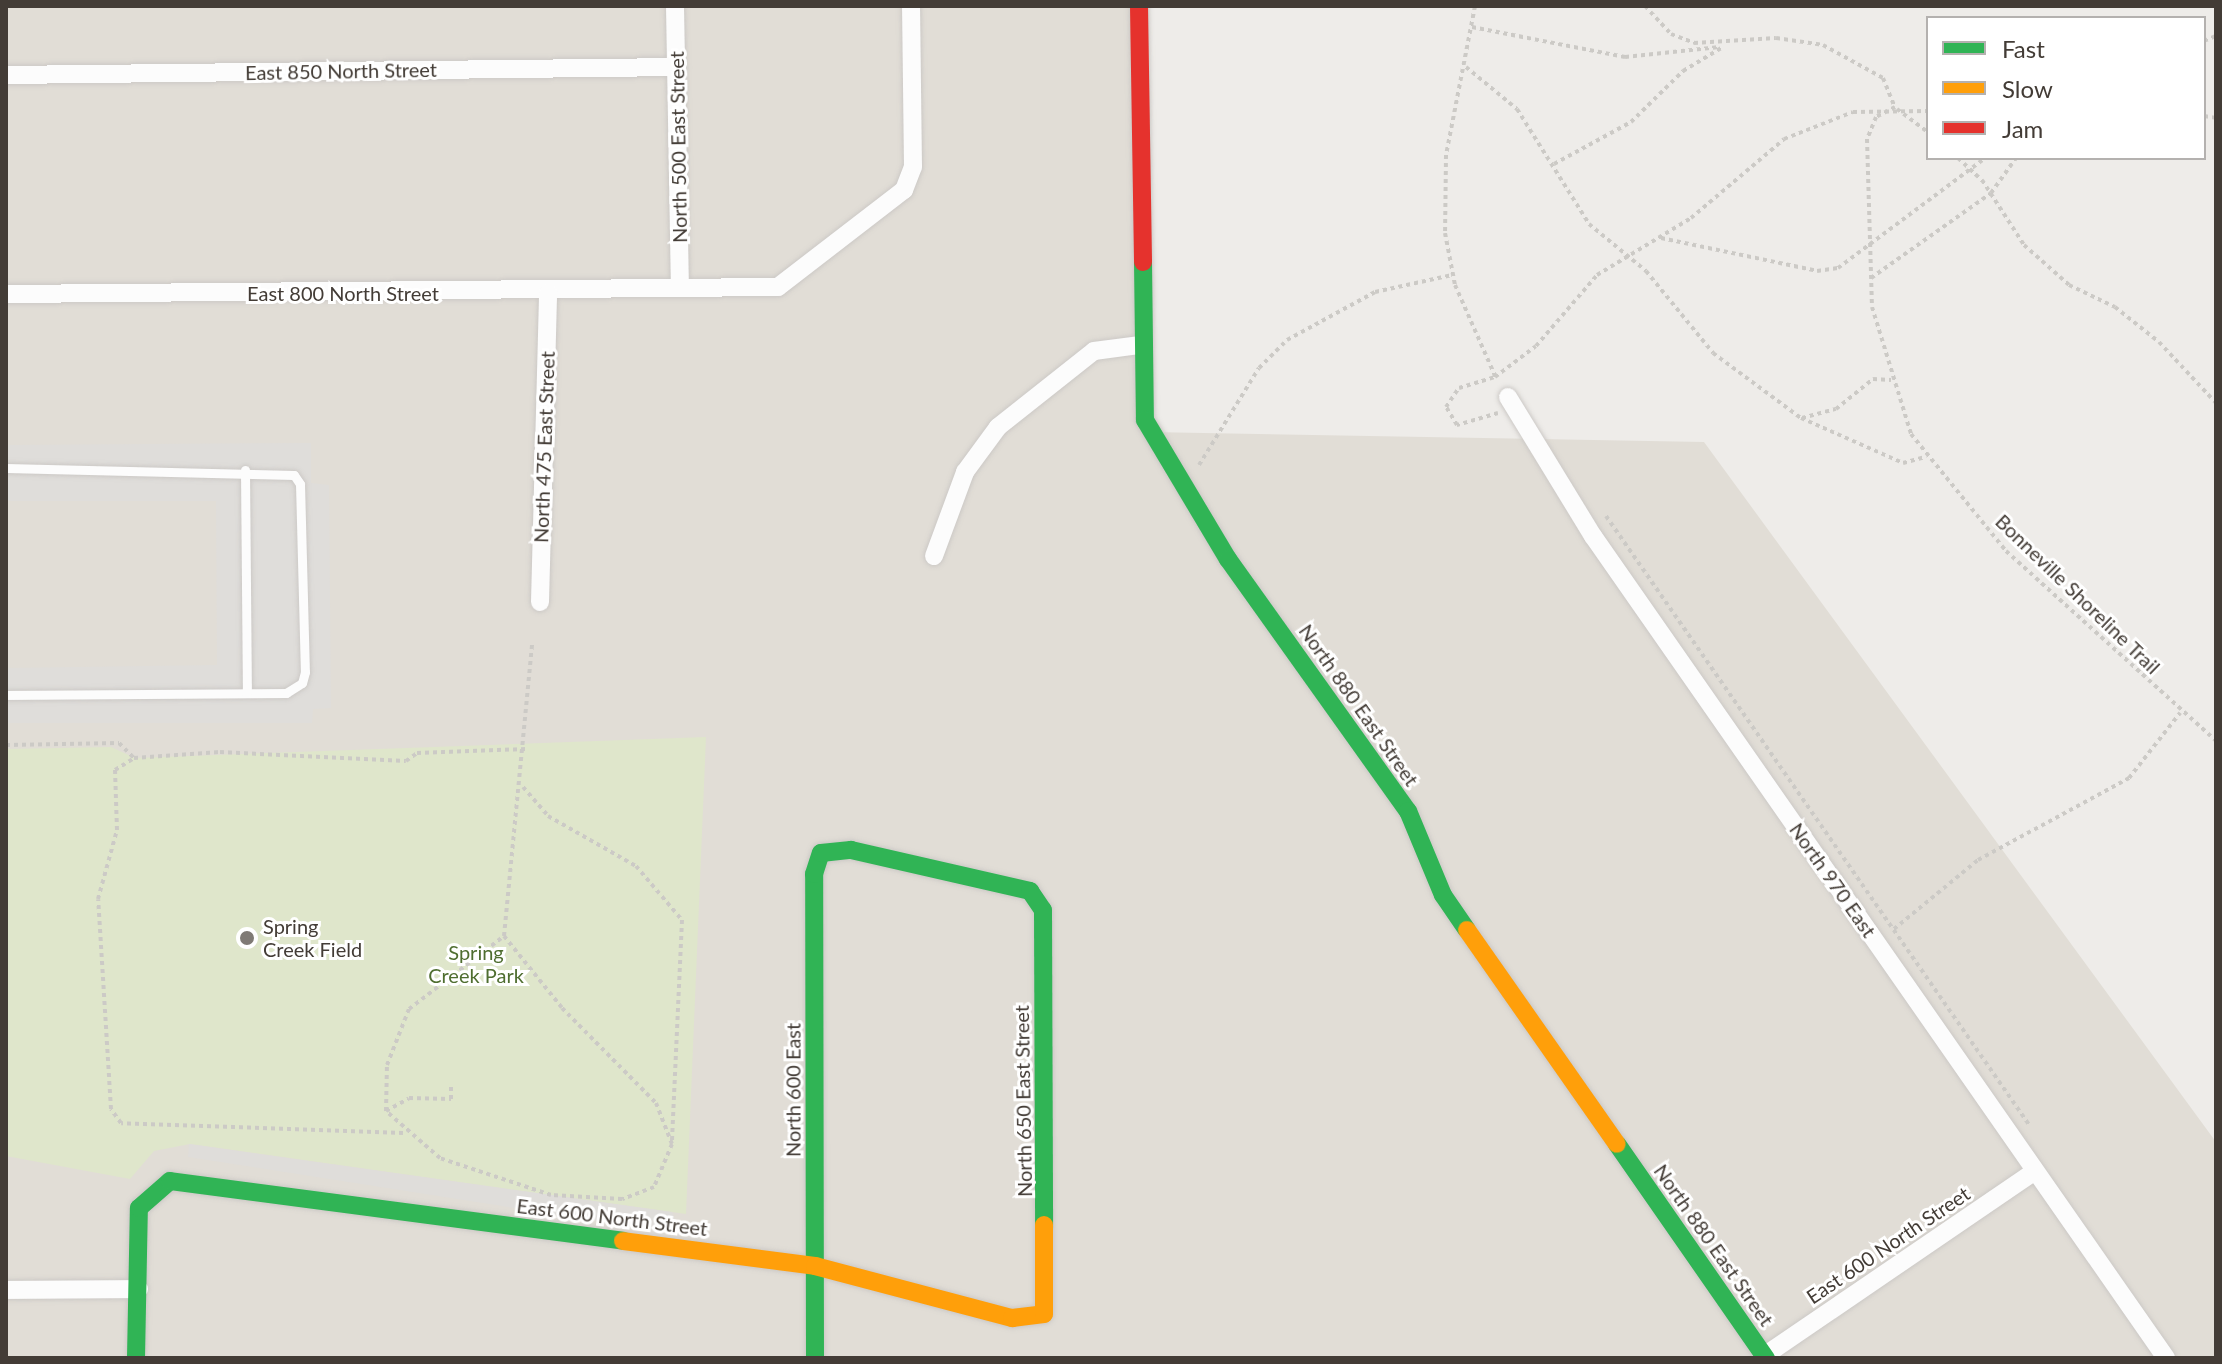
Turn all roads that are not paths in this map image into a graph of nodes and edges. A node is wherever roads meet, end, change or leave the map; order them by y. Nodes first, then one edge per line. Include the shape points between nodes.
1 (675, 6) edge
2 (911, 6) edge
3 (1139, 6) edge
4 (677, 67) junction
5 (6, 75) edge
6 (680, 288) junction
7 (548, 293) junction
8 (6, 294) edge
9 (1139, 345) junction
10 (1510, 401) road end
11 (6, 468) edge
12 (245, 470) junction
13 (934, 556) dead end
14 (540, 602) dead end
15 (247, 693) junction
16 (6, 695) edge
17 (1030, 891) joint
18 (2035, 1171) junction
19 (815, 1266) junction
20 (139, 1289) junction
21 (6, 1290) edge
22 (1044, 1314) joint
23 (1765, 1357) edge
24 (136, 1358) edge
25 (815, 1358) edge
26 (2166, 1358) edge

1 - 4 street, North 500 East Street
2 - 6 street, East 800 North Street via 913,167 904,190 778,287
3 - 9 street, North 880 East Street
4 - 5 street, East 850 North Street
4 - 6 street, North 500 East Street
6 - 7 street, East 800 North Street
7 - 8 street, East 800 North Street
7 - 14 street, North 475 East Street
9 - 13 street via 1094,351 998,427 965,472
9 - 23 street, North 880 East Street via 1145,420 1183,491 1408,811 1443,895
10 - 18 street, North 970 East via 1593,536
11 - 12 lane
12 - 15 lane
12 - 15 lane via 284,470 300,484 305,672 295,690
15 - 16 lane
17 - 19 street, North 600 East via 851,850 821,853 814,874
17 - 22 street, North 650 East Street via 1043,910
18 - 23 street, East 600 North Street
18 - 26 street, North 970 East
19 - 20 street, East 600 North Street via 170,1181 139,1208
19 - 22 street, East 600 North Street via 1012,1318
19 - 25 street, North 600 East
20 - 21 street
20 - 24 street

